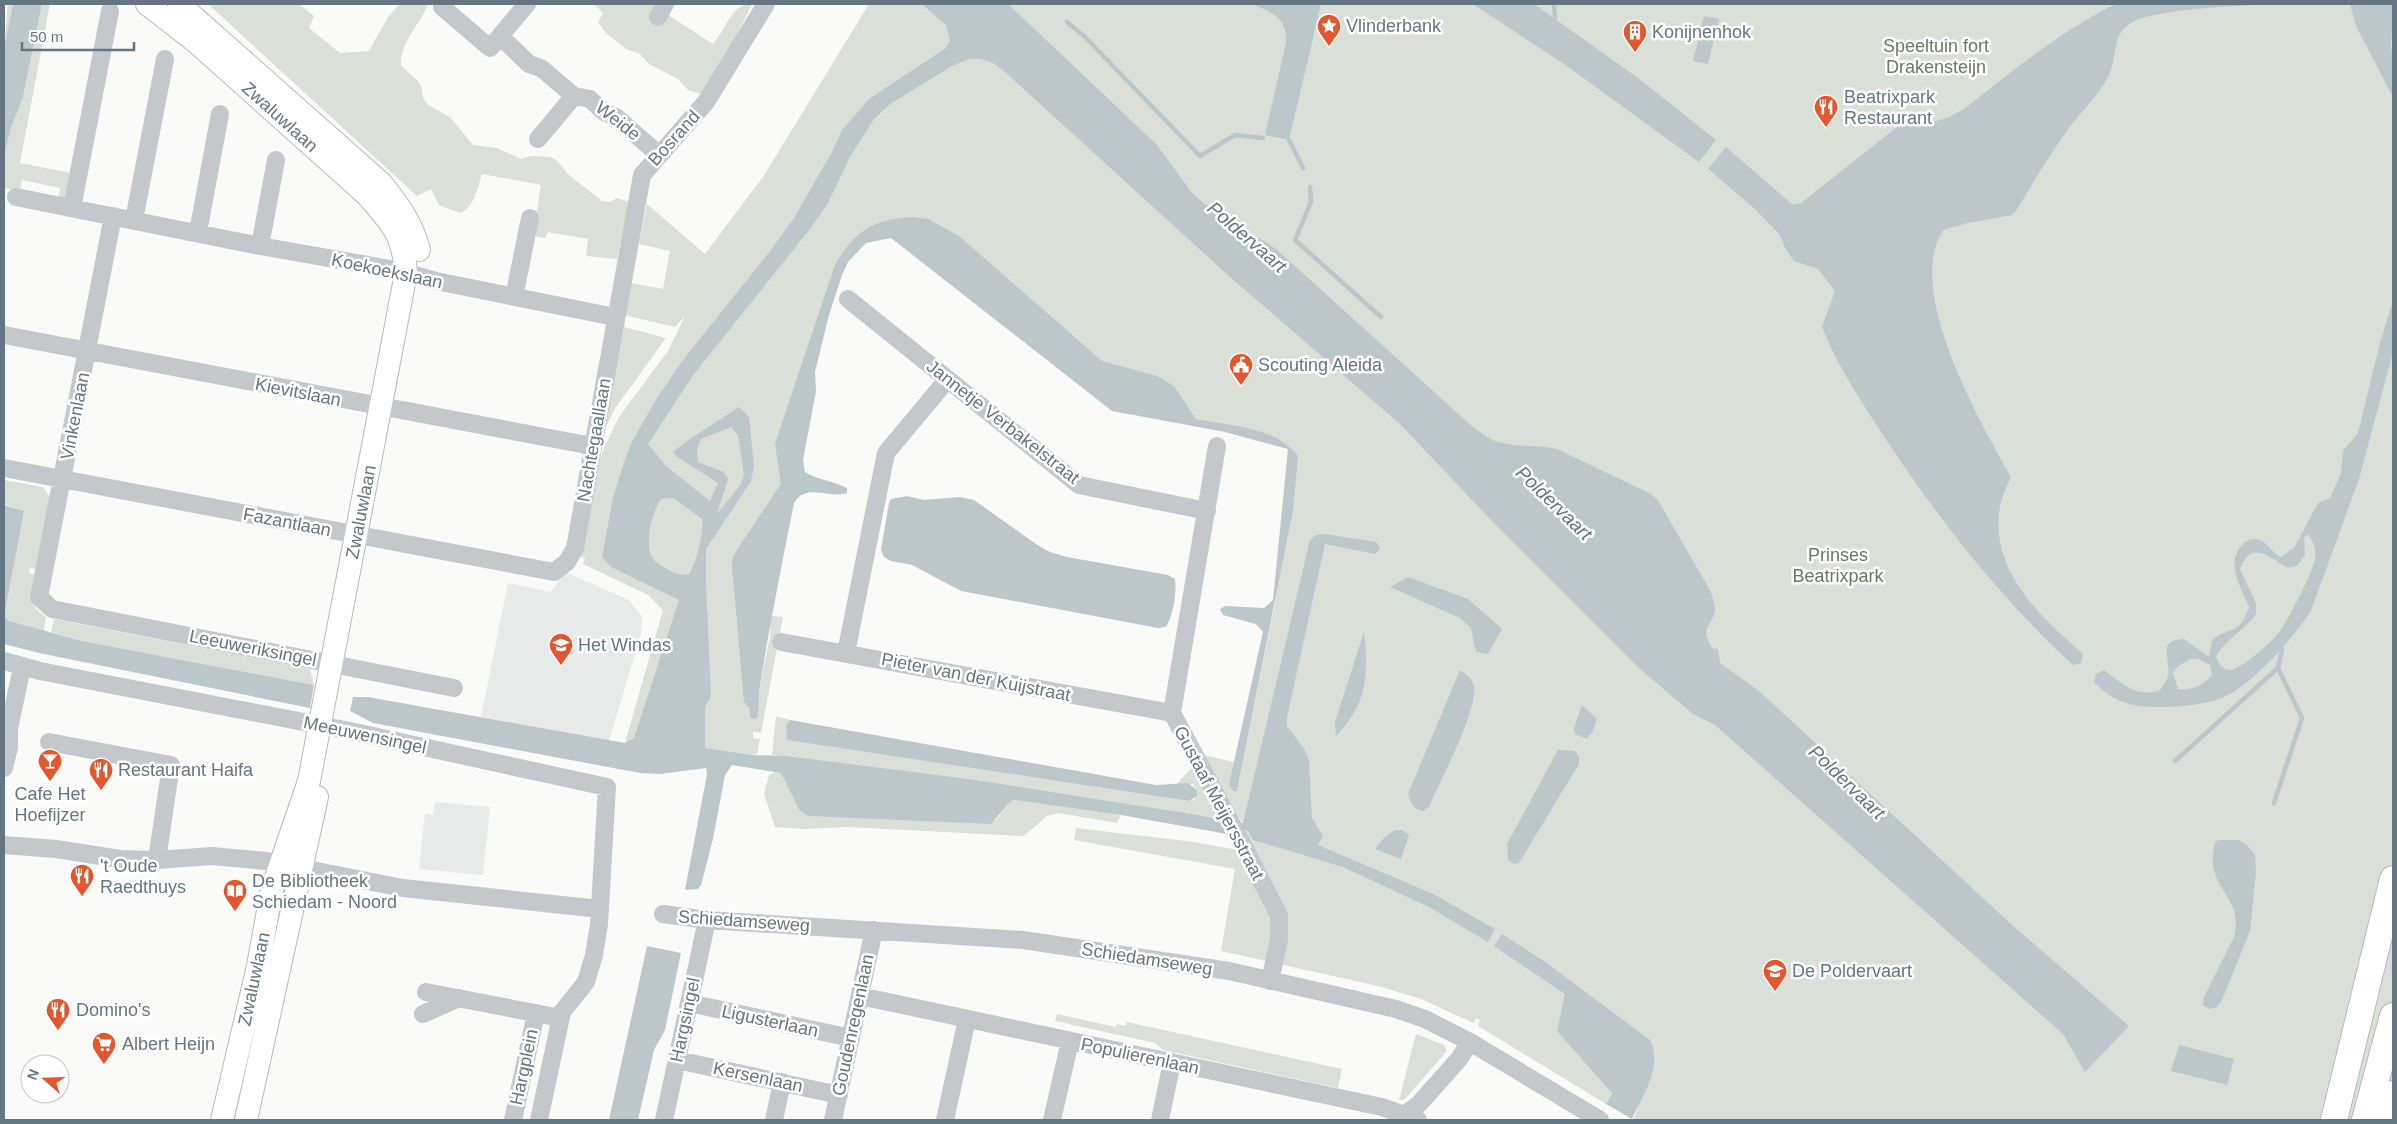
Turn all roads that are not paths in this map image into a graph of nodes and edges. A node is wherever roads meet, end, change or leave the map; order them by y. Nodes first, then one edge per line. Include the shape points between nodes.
1 (147, 4) edge
2 (179, 4) edge
3 (527, 4) edge
4 (766, 4) edge
5 (442, 7) dead end
6 (110, 11) dead end
7 (500, 36) junction
8 (165, 60) dead end
9 (574, 96) junction
10 (220, 114) dead end
11 (538, 138) dead end
12 (658, 154) junction
13 (276, 160) dead end
14 (16, 198) dead end
15 (72, 208) junction
16 (113, 216) junction
17 (530, 218) dead end
18 (134, 220) junction
19 (198, 232) junction
20 (260, 246) junction
21 (412, 275) junction
22 (514, 297) junction
23 (848, 299) dead end
24 (616, 317) junction
25 (4, 335) edge
26 (88, 351) junction
27 (948, 380) junction
28 (387, 409) junction
29 (592, 446) junction
30 (1217, 446) dead end
31 (4, 468) edge
32 (63, 479) junction
33 (1207, 510) junction
34 (364, 537) junction
35 (567, 562) joint
36 (52, 609) joint
37 (781, 642) dead end
38 (846, 653) junction
39 (4, 662) edge
40 (339, 665) junction
41 (22, 667) junction
42 (454, 688) dead end
43 (1172, 713) junction
44 (327, 726) junction
45 (49, 742) dead end
46 (4, 768) edge
47 (4, 845) edge
48 (157, 860) junction
49 (279, 864) junction
50 (301, 869) junction
51 (2393, 879) edge
52 (600, 909) junction
53 (663, 914) dead end
54 (706, 920) junction
55 (874, 930) junction
56 (1270, 981) junction
57 (426, 992) dead end
58 (860, 996) junction
59 (459, 998) junction
60 (689, 1004) junction
61 (536, 1013) junction
62 (423, 1014) dead end
63 (2393, 1016) edge
64 (561, 1018) junction
65 (967, 1019) junction
66 (851, 1038) junction
67 (1070, 1041) junction
68 (1470, 1042) junction
69 (677, 1060) junction
70 (1172, 1062) junction
71 (782, 1082) junction
72 (2393, 1094) edge
73 (838, 1095) junction
74 (1407, 1118) edge
75 (2335, 1118) edge
76 (222, 1120) edge
77 (246, 1120) edge
78 (513, 1120) edge
79 (539, 1120) edge
80 (664, 1120) edge
81 (774, 1120) edge
82 (833, 1120) edge
83 (945, 1120) edge
84 (1052, 1120) edge
85 (1160, 1120) edge
86 (1600, 1120) edge
87 (2364, 1120) edge
88 (2388, 1120) edge

1 - 21 main road, Zwaluwlaan via 196,42 367,195 392,223
2 - 21 main road, Zwaluwlaan via 382,182 403,209 415,234 419,252
3 - 7 street
4 - 12 street, Bosrand via 706,102
5 - 7 street via 490,48
6 - 15 street
7 - 9 street, Weide via 529,64 541,68
8 - 18 street
9 - 11 street, Weide
9 - 12 street, Weide via 590,99
10 - 19 street
12 - 24 street, Bosrand via 642,175
13 - 20 street
14 - 15 street, Koekoekslaan
15 - 16 street, Koekoekslaan
16 - 18 street, Koekoekslaan
16 - 26 street, Vinkenlaan
17 - 22 street
18 - 19 street, Koekoekslaan
19 - 20 street, Koekoekslaan
20 - 21 street, Koekoekslaan
21 - 22 street, Koekoekslaan
21 - 28 main road, Zwaluwlaan
22 - 24 street, Koekoekslaan
23 - 27 street, Jannetje Verbakelstraat
24 - 29 street, Nachtegaallaan
25 - 26 street, Kievitslaan
26 - 28 street, Kievitslaan
26 - 32 street, Vinkenlaan
27 - 33 street, Jannetje Verbakelstraat via 1079,485
27 - 38 street via 886,453
28 - 29 street, Kievitslaan
28 - 34 main road, Zwaluwlaan
29 - 35 street, Nachtegaallaan via 575,548
30 - 33 street, Gustaaf Meijersstraat
31 - 32 street, Fazantlaan
32 - 34 street, Fazantlaan
32 - 36 street, Vinkenlaan via 39,596
33 - 43 street, Gustaaf Meijersstraat
34 - 35 street, Fazantlaan via 554,572
34 - 40 main road, Zwaluwlaan
36 - 40 street, Leeuweriksingel
37 - 38 street, Pieter van der Kuijstraat
38 - 43 street, Pieter van der Kuijstraat
39 - 41 street, Meeuwensingel
40 - 42 street, Leeuweriksingel
40 - 44 main road, Zwaluwlaan
41 - 44 street, Meeuwensingel
41 - 46 street
43 - 56 street, Gustaaf Meijersstraat via 1278,916 1279,939
44 - 49 main road, Zwaluwlaan
44 - 50 main road, Zwaluwlaan
44 - 52 street, Meeuwensingel via 607,787
45 - 48 street via 171,765
47 - 48 street via 120,859
48 - 49 street via 212,856
49 - 50 street
49 - 76 main road, Zwaluwlaan
50 - 52 street via 403,888
50 - 77 main road, Zwaluwlaan
51 - 75 highway
52 - 64 street, Hargplein via 594,955 586,982 562,1012
53 - 54 street, Schiedamseweg
54 - 55 street, Schiedamseweg
54 - 60 street, Hargsingel
55 - 56 street, Schiedamseweg via 1023,940 1229,971
55 - 58 street, Goudenregenlaan
56 - 68 street, Schiedamseweg via 1396,1009
57 - 59 street, Hargplein
58 - 65 street, Populierenlaan
58 - 66 street, Goudenregenlaan
59 - 61 street, Hargplein
59 - 62 street
60 - 66 street, Ligusterlaan
60 - 69 street, Hargsingel
61 - 64 street, Hargplein
61 - 78 street, Hargplein
63 - 87 highway
64 - 79 street, Hargplein
65 - 67 street, Populierenlaan
65 - 83 street
66 - 73 street, Goudenregenlaan
67 - 70 street, Populierenlaan
67 - 84 street
68 - 74 street
68 - 86 street, Schiedamseweg
69 - 71 street, Kersenlaan
69 - 80 street, Hargsingel
70 - 74 street, Populierenlaan via 1382,1108
70 - 85 street
71 - 73 street, Kersenlaan
71 - 81 street
72 - 88 highway
73 - 82 street, Goudenregenlaan

